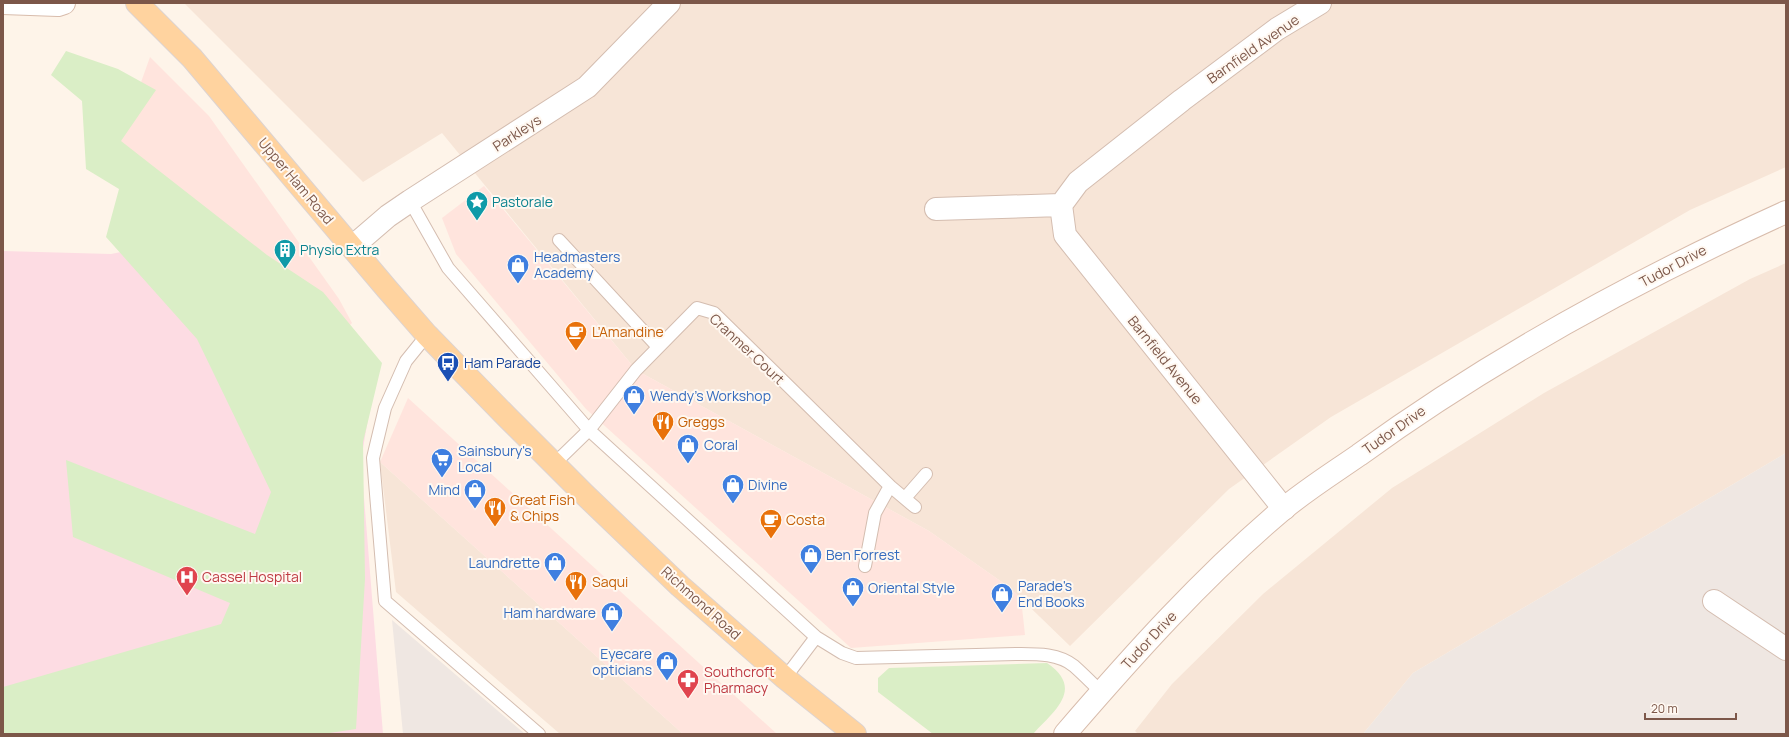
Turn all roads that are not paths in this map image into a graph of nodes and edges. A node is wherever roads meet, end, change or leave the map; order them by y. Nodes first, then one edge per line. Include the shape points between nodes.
1 (3, 3) edge
2 (64, 3) edge
3 (137, 3) edge
4 (669, 3) edge
5 (1320, 3) edge
6 (410, 201) junction
7 (1061, 205) junction
8 (936, 209) dead end
9 (1786, 212) edge
10 (559, 240) dead end
11 (352, 246) junction
12 (427, 335) junction
13 (658, 347) junction
14 (589, 430) junction
15 (554, 464) junction
16 (926, 474) dead end
17 (890, 486) junction
18 (905, 498) junction
19 (915, 507) dead end
20 (1284, 509) junction
21 (865, 566) dead end
22 (1714, 601) dead end
23 (816, 637) junction
24 (1786, 649) edge
25 (785, 678) junction
26 (1101, 692) junction
27 (846, 731) edge
28 (539, 734) edge
29 (1065, 734) edge

1 - 2 street
3 - 11 main road, Upper Ham Road via 213,82
4 - 6 street, Parkleys via 587,87
5 - 7 street, Barnfield Avenue via 1277,29 1182,100 1078,182
6 - 11 street, Parkleys
6 - 14 lane via 448,268
7 - 8 street
7 - 20 street, Barnfield Avenue via 1064,235
9 - 20 street, Tudor Drive via 1718,242 1594,307 1405,422
10 - 13 lane
11 - 12 main road, Upper Ham Road
12 - 15 main road, Upper Ham Road
12 - 28 lane via 406,361 386,408 372,458 385,601
13 - 14 lane, Cranmer Court via 636,370
13 - 17 lane, Cranmer Court via 697,308 714,313
14 - 15 lane, Cranmer Court
14 - 23 lane
15 - 25 main road, Richmond Road via 680,586
16 - 18 lane
17 - 18 lane, Cranmer Court
17 - 21 lane via 875,512
18 - 19 lane, Cranmer Court
20 - 26 street, Tudor Drive via 1223,563 1161,625
22 - 24 street
23 - 25 lane
23 - 26 lane via 842,653 856,658 1016,654 1055,657 1073,665
25 - 27 main road, Richmond Road
26 - 29 street, Tudor Drive

